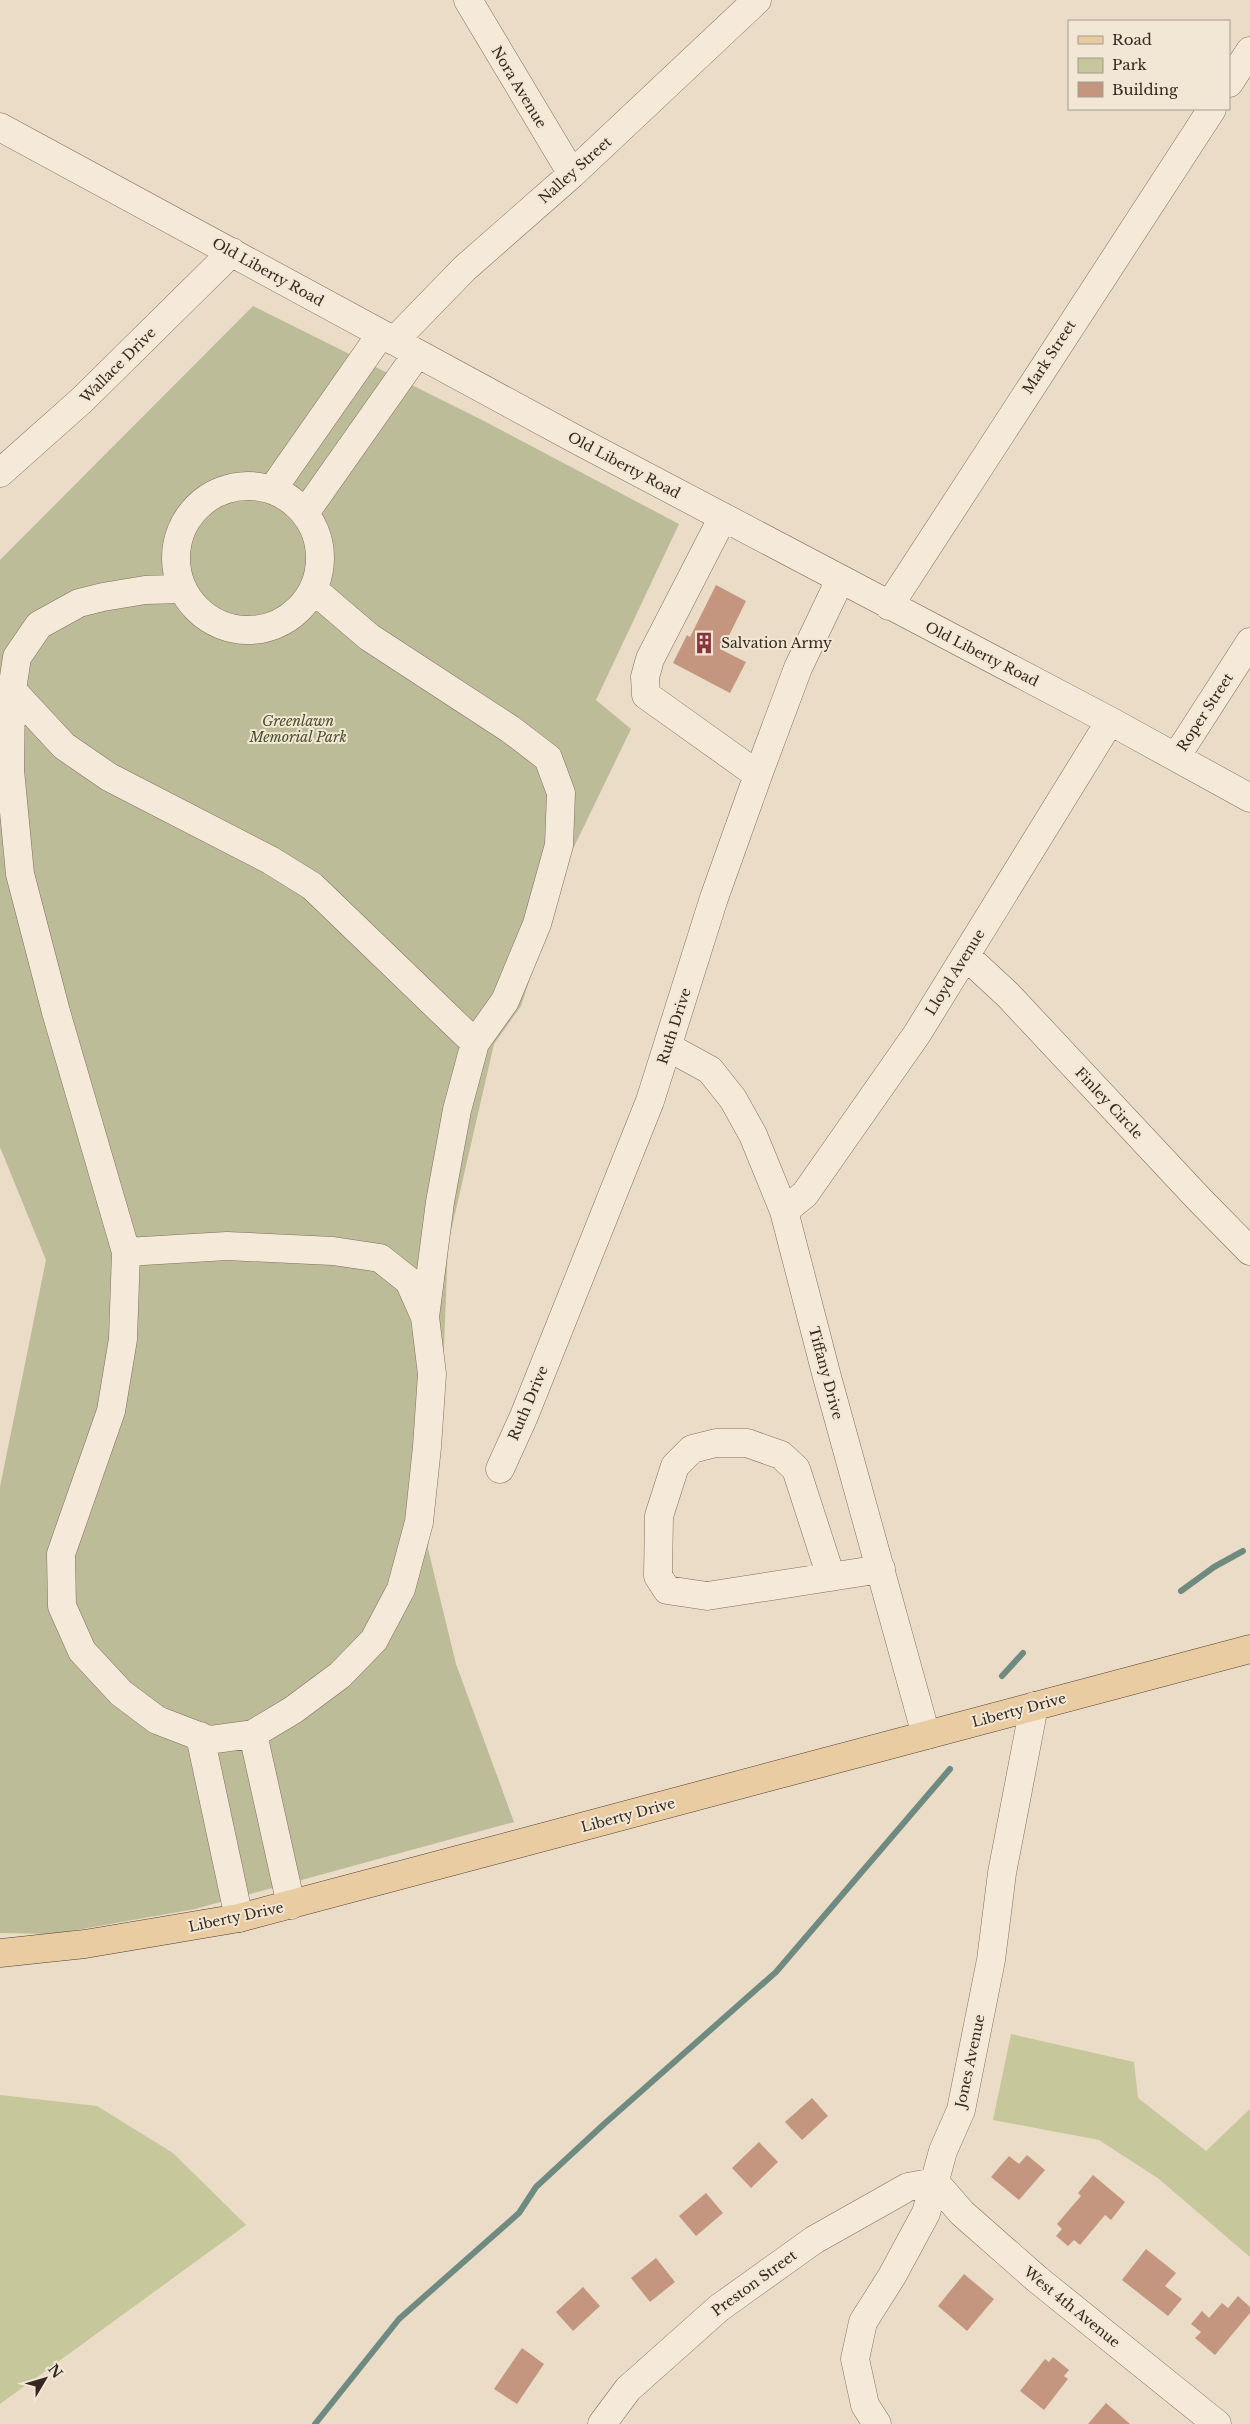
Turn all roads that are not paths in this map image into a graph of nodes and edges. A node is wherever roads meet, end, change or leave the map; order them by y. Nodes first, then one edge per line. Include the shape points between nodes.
1 (468, 0) edge
2 (757, 0) edge
3 (1250, 51) edge
4 (1230, 81) edge
5 (1211, 110) edge
6 (0, 128) edge
7 (572, 174) junction
8 (232, 252) junction
9 (397, 343) junction
10 (0, 473) edge
11 (272, 490) junction
12 (305, 513) junction
13 (724, 517) junction
14 (840, 580) junction
15 (183, 589) junction
16 (314, 590) junction
17 (889, 606) junction
18 (1250, 642) edge
19 (12, 690) junction
20 (1110, 721) junction
21 (1176, 757) junction
22 (750, 770) junction
23 (1250, 798) edge
24 (966, 956) junction
25 (475, 1043) junction
26 (668, 1047) junction
27 (784, 1211) junction
28 (1250, 1251) edge
29 (126, 1252) junction
30 (425, 1317) junction
31 (500, 1469) dead end
32 (881, 1570) junction
33 (831, 1577) junction
34 (1250, 1649) edge
35 (1034, 1706) junction
36 (253, 1734) junction
37 (926, 1735) junction
38 (200, 1736) junction
39 (291, 1905) junction
40 (239, 1918) junction
41 (0, 1953) edge
42 (935, 2182) junction
43 (602, 2424) edge
44 (877, 2424) edge
45 (1217, 2424) edge

1 - 7 street, Nora Avenue
2 - 7 street, Nalley Street
3 - 4 street
5 - 17 street, Mark Street
6 - 8 street, Old Liberty Road
7 - 9 street, Nalley Street via 465,268
8 - 9 street, Old Liberty Road
8 - 10 street, Wallace Drive via 82,400
9 - 11 street
9 - 12 street
9 - 13 street, Old Liberty Road
11 - 12 street via 290,499
11 - 15 street via 248,486 224,490 203,501 187,519 178,542 176,565
12 - 16 street via 315,530 320,550 320,571
13 - 14 street, Old Liberty Road
13 - 22 street via 650,659 645,677 646,694
14 - 17 street, Old Liberty Road
14 - 22 street, Ruth Drive
15 - 16 street via 196,608 214,622 237,630 260,630 282,623 300,609
15 - 19 street via 145,590 103,597 79,603 39,625 17,657
16 - 25 street via 369,637 510,729 548,758 561,793 559,845 537,924 505,1001
17 - 20 street, Old Liberty Road
18 - 21 street, Roper Street
19 - 25 street via 64,746 109,777 270,860 312,886
19 - 29 street via 10,770 20,874 56,1012
20 - 21 street, Old Liberty Road
20 - 24 street, Lloyd Avenue
21 - 23 street, Old Liberty Road
22 - 26 street, Ruth Drive
24 - 27 street, Lloyd Avenue via 839,1147 805,1194
24 - 28 street, Finley Circle via 1008,995
25 - 30 street via 457,1110 440,1202
26 - 27 street, Tiffany Drive via 710,1070 733,1099 753,1135
26 - 31 street, Ruth Drive via 650,1102
27 - 32 street, Tiffany Drive
29 - 30 street via 227,1246 333,1250 380,1258 409,1281
29 - 38 street via 123,1339 111,1411 61,1554 62,1606 82,1651 121,1693 157,1720
30 - 36 street via 432,1374 427,1447 419,1522 401,1589 374,1640 340,1675 293,1710
32 - 33 street
32 - 37 street, Tiffany Drive
33 - 33 street via 796,1468 781,1455 747,1443 716,1443 692,1449 675,1466 658,1532 658,1576 667,1590 707,1596
34 - 35 main road, Liberty Drive
35 - 37 main road, Liberty Drive
35 - 42 street, Jones Avenue via 1002,1873 991,1960 961,2110 943,2151
36 - 38 street via 209,1740
36 - 39 street
37 - 39 main road, Liberty Drive
38 - 40 street
39 - 40 main road, Liberty Drive
40 - 41 main road, Liberty Drive via 85,1944
42 - 43 street, Preston Street via 908,2187 814,2240 719,2308 628,2389
42 - 44 street, Jones Avenue via 926,2213 863,2322 855,2359 865,2405
42 - 45 street, West 4th Avenue via 962,2213 1037,2279

